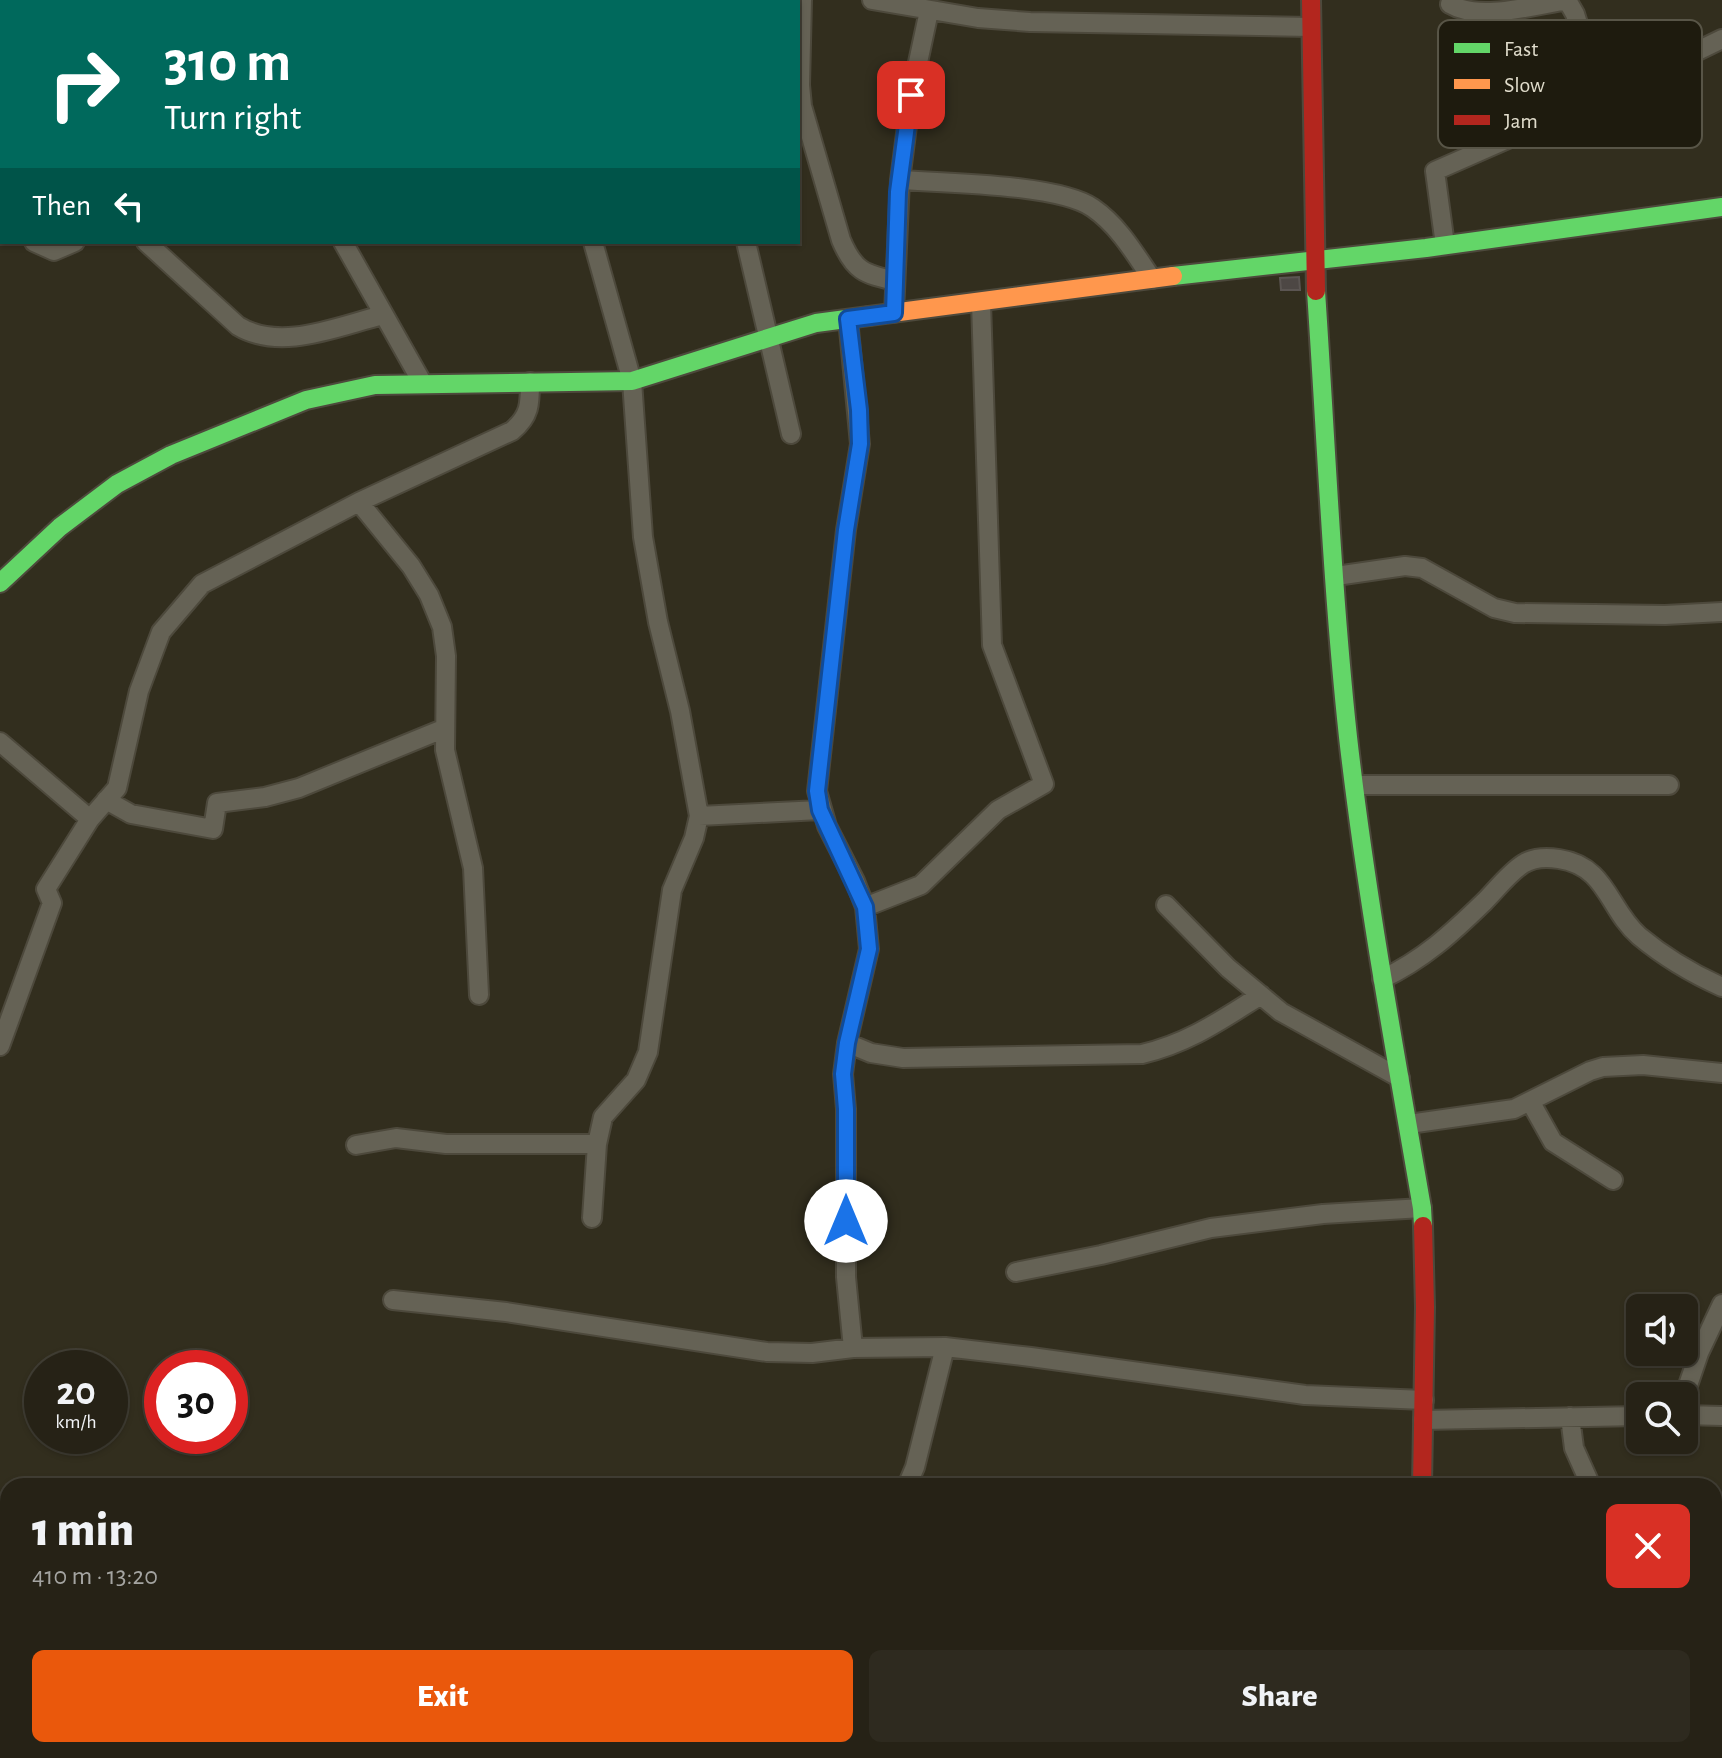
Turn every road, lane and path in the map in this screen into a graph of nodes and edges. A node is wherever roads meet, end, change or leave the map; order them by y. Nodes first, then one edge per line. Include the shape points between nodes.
1 (802, 0) edge
2 (872, 0) edge
3 (1311, 0) edge
4 (1567, 0) edge
5 (1450, 4) dead end
6 (935, 8) edge
7 (1577, 20) edge
8 (1311, 27) junction
9 (1722, 39) edge
10 (1702, 49) edge
11 (1487, 148) edge
12 (807, 153) edge
13 (900, 180) junction
14 (1722, 207) edge
15 (38, 244) edge
16 (70, 244) edge
17 (148, 244) edge
18 (344, 244) edge
19 (594, 244) edge
20 (746, 244) edge
21 (1445, 245) junction
22 (1314, 258) junction
23 (1152, 279) junction
24 (895, 281) junction
25 (981, 302) junction
26 (894, 313) junction
27 (383, 315) junction
28 (848, 319) junction
29 (769, 338) junction
30 (632, 381) junction
31 (530, 382) junction
32 (423, 384) junction
33 (791, 434) dead end
34 (359, 502) junction
35 (1336, 576) junction
36 (0, 583) edge
37 (1722, 612) edge
38 (443, 729) junction
39 (0, 742) edge
40 (1354, 785) junction
41 (1669, 785) dead end
42 (106, 800) junction
43 (820, 810) junction
44 (699, 816) junction
45 (90, 819) junction
46 (1166, 905) dead end
47 (865, 907) junction
48 (1382, 979) junction
49 (1722, 987) edge
50 (479, 995) dead end
51 (1261, 995) junction
52 (847, 1043) junction
53 (0, 1046) edge
54 (1722, 1073) edge
55 (1400, 1078) junction
56 (1530, 1101) junction
57 (1409, 1124) junction
58 (597, 1144) junction
59 (356, 1145) dead end
60 (1613, 1180) dead end
61 (1422, 1208) junction
62 (592, 1218) dead end
63 (1016, 1272) dead end
64 (393, 1300) dead end
65 (1722, 1304) edge
66 (945, 1347) junction
67 (853, 1348) junction
68 (1689, 1382) edge
69 (1424, 1400) junction
70 (1698, 1415) edge
71 (1626, 1416) edge
72 (1722, 1416) edge
73 (1570, 1417) junction
74 (1423, 1420) junction
75 (910, 1478) edge
76 (1422, 1478) edge
77 (1587, 1478) edge

1 - 12 street via 800,85
2 - 6 street
3 - 8 street
4 - 5 street via 1480,13
4 - 7 street
6 - 8 street via 1030,22
6 - 13 street via 911,95
8 - 22 street
9 - 10 street
11 - 21 street via 1435,171
12 - 24 street via 848,257 867,275
13 - 23 street via 1073,198 1110,222
13 - 24 street
14 - 21 street
15 - 16 street via 54,251
17 - 27 street via 253,335 297,336
18 - 27 street
19 - 30 street
20 - 29 street
21 - 22 street
22 - 23 street
22 - 35 street
23 - 25 street
24 - 26 street
25 - 26 street
25 - 47 street via 992,645 1044,784 998,810 921,885
26 - 28 street
27 - 32 street
28 - 29 street
28 - 43 street via 860,444 817,791
29 - 30 street
29 - 33 street
30 - 31 street
30 - 44 street via 643,537
31 - 32 street
31 - 34 street via 530,408 512,431
32 - 36 street via 375,385 306,400 171,455 117,484
34 - 38 street via 411,566 442,627
34 - 42 street via 202,584 161,632 139,691 117,788
35 - 37 street via 1422,568 1494,608 1515,613
35 - 40 street
38 - 42 street via 299,788 217,803 213,829 131,814
38 - 50 street via 473,868
39 - 45 street
40 - 41 street
40 - 48 street
42 - 45 street
43 - 44 street
43 - 47 street
44 - 58 street via 672,890 648,1052 636,1080 603,1117
45 - 53 street via 46,889 52,903
46 - 51 street
47 - 52 street via 869,949
48 - 49 street via 1444,941 1523,864 1547,857 1589,870 1638,934 1673,961
48 - 55 street
51 - 52 street via 1193,1038 1142,1054 903,1058
51 - 55 street via 1281,1012
52 - 67 street via 846,1277
54 - 56 street via 1643,1065 1603,1067
55 - 57 street
56 - 57 street via 1497,1113
56 - 60 street via 1553,1142
57 - 61 street
58 - 59 street via 446,1144 396,1138
58 - 62 street
61 - 63 street via 1211,1228
61 - 69 street
64 - 67 street via 767,1352
65 - 68 street
66 - 67 street
66 - 69 street via 1305,1395
66 - 75 street
69 - 74 street
70 - 72 street
71 - 73 street
73 - 74 street
73 - 77 street via 1574,1448
74 - 76 street

